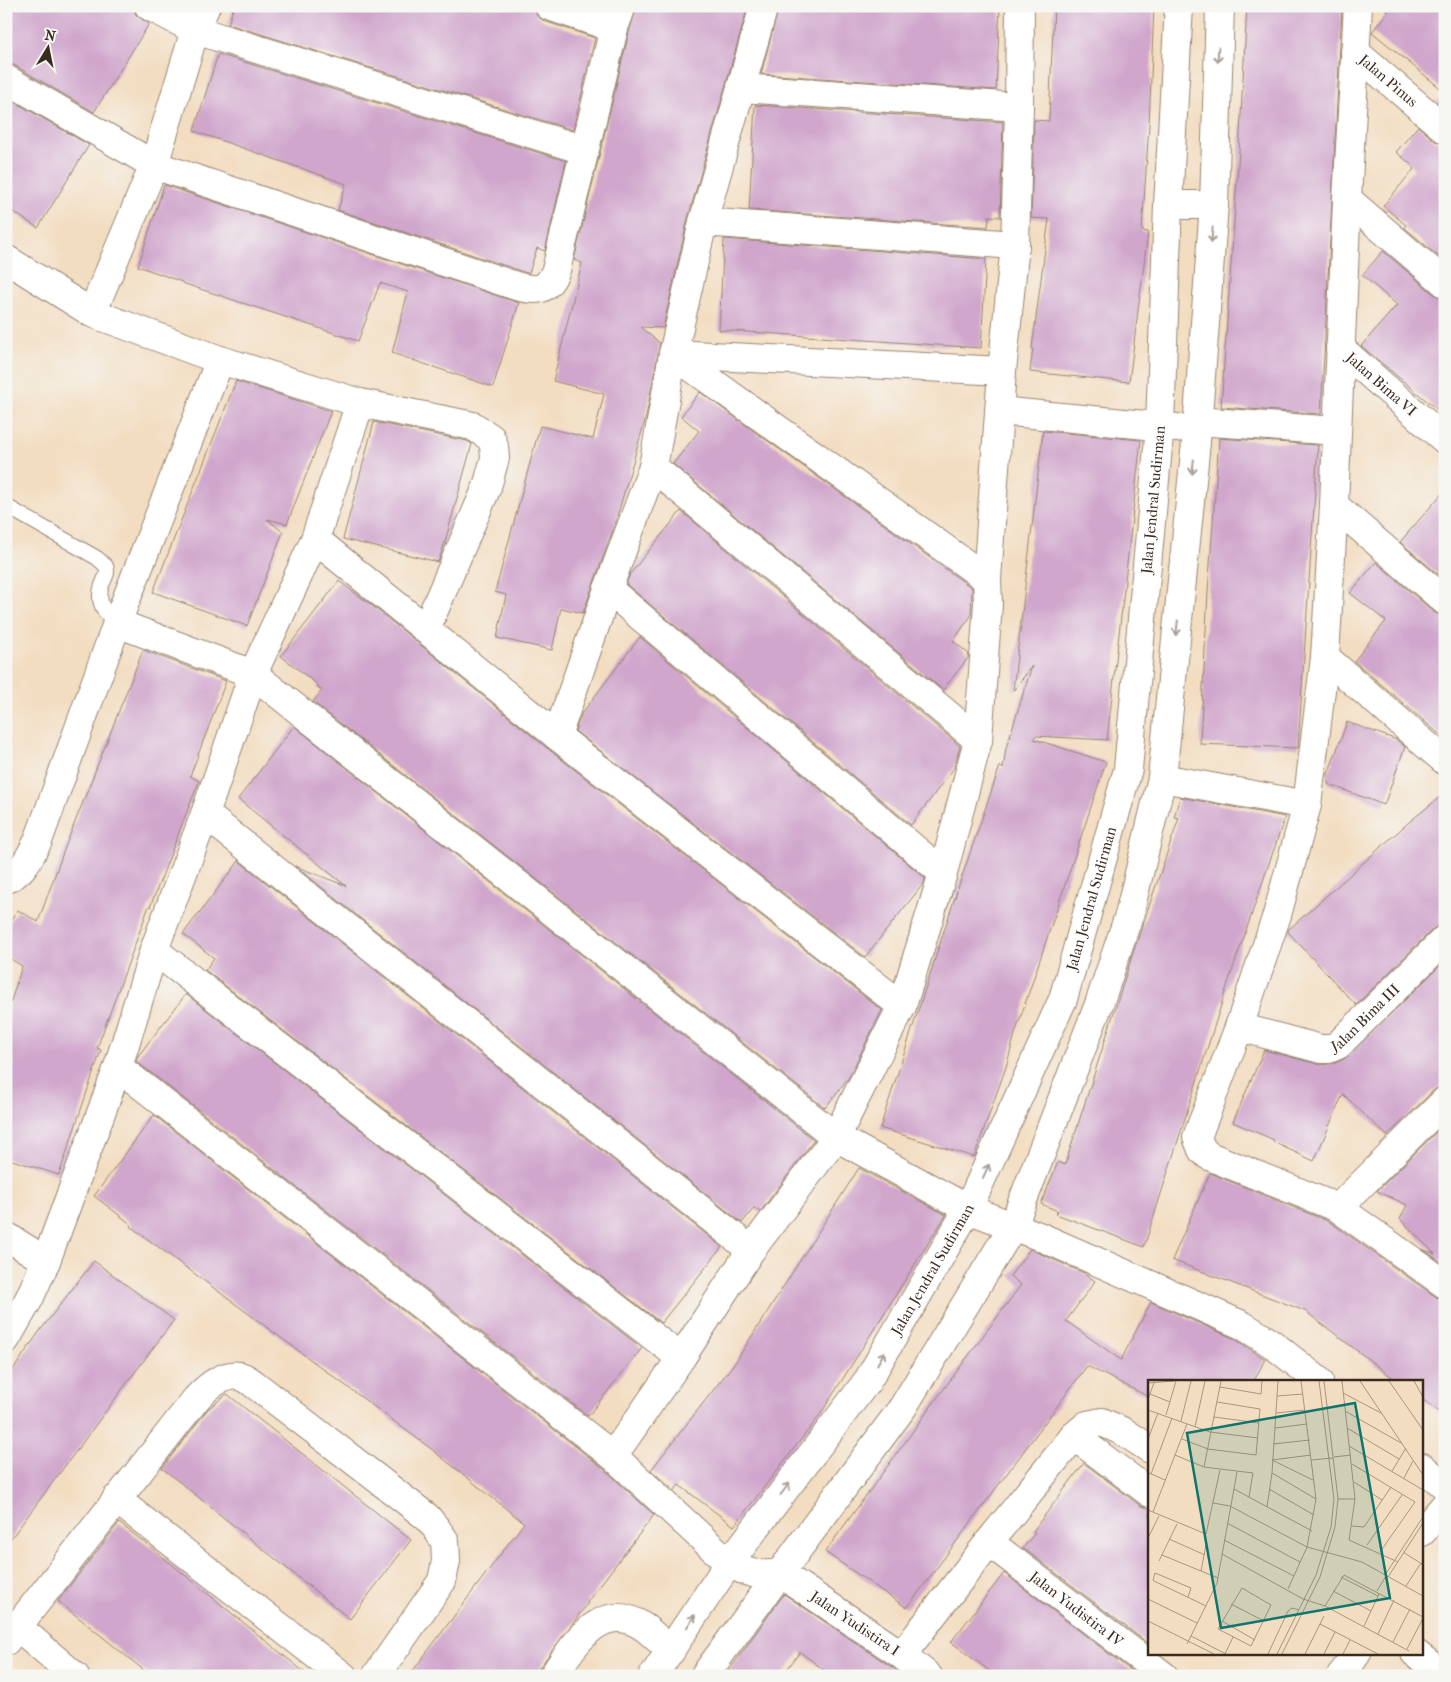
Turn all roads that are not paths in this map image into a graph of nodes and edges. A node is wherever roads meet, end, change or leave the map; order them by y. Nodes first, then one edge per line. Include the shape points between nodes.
1 (149, 6) edge
2 (549, 6) edge
3 (764, 6) edge
4 (1020, 6) edge
5 (1179, 6) edge
6 (1220, 6) edge
7 (1358, 6) edge
8 (618, 17) edge
9 (201, 18) edge
10 (1355, 52) junction
11 (6, 79) edge
12 (741, 88) junction
13 (1019, 106) junction
14 (1445, 129) edge
15 (584, 150) junction
16 (154, 165) junction
17 (1347, 199) junction
18 (1168, 205) junction
19 (1214, 205) junction
20 (703, 222) junction
21 (1015, 245) junction
22 (6, 259) edge
23 (1445, 283) edge
24 (92, 313) junction
25 (1340, 348) junction
26 (673, 354) junction
27 (220, 360) junction
28 (1002, 371) junction
29 (360, 403) junction
30 (999, 411) junction
31 (1160, 426) junction
32 (1196, 426) junction
33 (1336, 431) junction
34 (1445, 440) edge
35 (653, 467) junction
36 (1334, 505) junction
37 (6, 506) edge
38 (315, 539) junction
39 (987, 579) junction
40 (608, 589) junction
41 (1445, 602) edge
42 (117, 623) junction
43 (426, 629) junction
44 (1325, 657) junction
45 (253, 674) junction
46 (557, 736) junction
47 (978, 740) junction
48 (1445, 761) edge
49 (1162, 778) junction
50 (1307, 805) junction
51 (205, 814) junction
52 (943, 873) junction
53 (6, 878) edge
54 (1445, 939) edge
55 (154, 950) junction
56 (902, 1006) junction
57 (1239, 1027) junction
58 (118, 1067) junction
59 (1445, 1101) edge
60 (836, 1137) junction
61 (1338, 1208) junction
62 (968, 1209) junction
63 (1013, 1226) junction
64 (6, 1236) edge
65 (751, 1250) junction
66 (46, 1260) junction
67 (1444, 1281) edge
68 (6, 1339) edge
69 (681, 1358) junction
70 (1318, 1380) edge
71 (1074, 1436) junction
72 (1148, 1448) edge
73 (613, 1456) junction
74 (1440, 1484) edge
75 (1148, 1492) edge
76 (116, 1499) junction
77 (1424, 1527) edge
78 (989, 1542) junction
79 (729, 1563) junction
80 (780, 1573) junction
81 (12, 1634) edge
82 (671, 1651) junction
83 (1356, 1654) edge
84 (1417, 1654) edge
85 (902, 1655) junction
86 (75, 1676) edge
87 (343, 1676) edge
88 (376, 1676) edge
89 (554, 1676) edge
90 (653, 1676) edge
91 (704, 1676) edge
92 (928, 1676) edge
93 (1164, 1676) edge
94 (1341, 1676) edge
95 (1445, 1676) edge

1 - 9 street
2 - 8 street
3 - 12 street
4 - 13 street
5 - 18 street, Jalan Jendral Sudirman
6 -> 19 street
7 - 10 street
8 - 15 street
9 - 15 street
9 - 16 street
10 - 14 street, Jalan Pinus
10 - 17 street
11 - 16 street
12 - 13 street
12 - 20 street
13 - 21 street
15 - 16 street via 556,270 544,288 531,289
16 - 24 street
17 - 23 street
17 - 25 street
18 - 19 street
18 - 31 street, Jalan Jendral Sudirman
19 -> 32 street
20 - 21 street
20 - 26 street
21 - 28 street
22 - 24 street
24 - 27 street
25 - 33 street
25 - 34 street, Jalan Bima VI
26 - 28 street
26 - 35 street
26 - 39 street
27 - 29 street
27 - 42 street
28 - 30 street
29 - 38 street
29 - 43 street via 473,426 491,438 494,446 495,458 487,487
30 - 31 street
30 - 39 street
31 - 32 street
62 -> 31 street, Jalan Jendral Sudirman via 1063,999 1128,769
32 - 33 street
32 -> 49 street
33 - 36 street
35 - 40 street
35 - 47 street
36 - 41 street
36 - 44 street
37 - 42 lane via 106,566 100,599 103,610
38 - 43 street
38 - 45 street
39 - 47 street
40 - 46 street
40 - 52 street
42 - 45 street
42 - 53 street via 38,841 20,870
43 - 46 street
44 - 48 street
44 - 50 street
45 - 51 street
45 - 60 street
46 - 56 street
47 - 52 street
49 - 50 street
49 - 63 street via 1129,915 1102,995
50 - 57 street via 1278,915
51 - 55 street
51 - 65 street
52 - 56 street
54 - 57 street, Jalan Bima III via 1338,1045 1329,1049
55 - 58 street
55 - 69 street
56 - 60 street
57 - 61 street via 1197,1138 1199,1145 1209,1156
58 - 66 street
58 - 73 street
59 - 61 street
60 - 62 street
60 - 65 street
61 - 67 street
62 - 63 street
79 -> 62 street, Jalan Jendral Sudirman via 868,1380
63 - 70 street via 1242,1325
63 - 80 street via 903,1407
64 - 66 street
65 - 69 street
66 - 68 street
69 - 73 street
71 - 72 street via 1087,1425 1102,1422
71 - 75 street
71 - 78 street
73 - 79 street
74 - 77 street
76 - 81 street
76 - 87 street
76 - 88 street via 207,1388 231,1376 242,1376 254,1384 427,1518 445,1540 446,1561 442,1581
78 - 85 street
78 - 93 street, Jalan Yudistira IV
79 - 80 street via 749,1573
82 -> 79 street, Jalan Jendral Sudirman
80 - 85 street, Jalan Yudistira I
80 - 91 street
81 - 86 street
82 - 89 street via 632,1621 608,1619 597,1623 579,1639
82 - 90 street, Jalan Jendral Sudirman
83 - 94 street
84 - 95 street
85 - 92 street, Jalan Yudistira I

